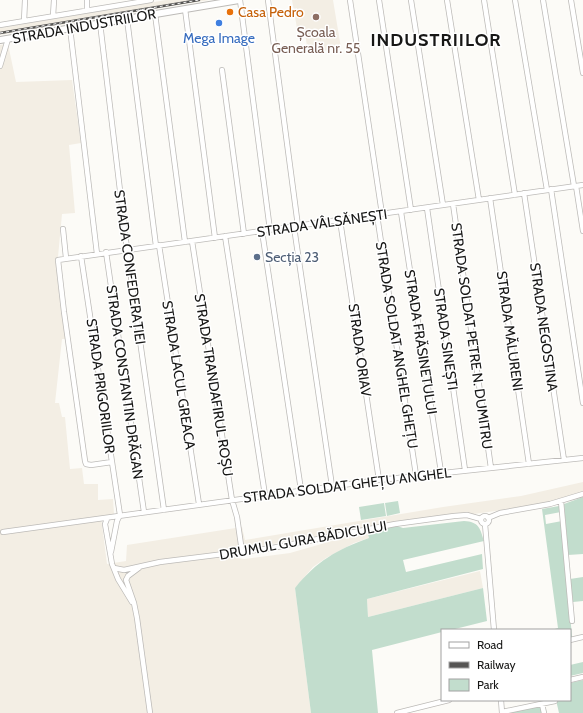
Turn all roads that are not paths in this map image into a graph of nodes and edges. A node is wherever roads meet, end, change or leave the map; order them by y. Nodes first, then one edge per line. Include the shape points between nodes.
1 (25, 0) edge
2 (54, 0) edge
3 (87, 0) edge
4 (151, 0) edge
5 (239, 0) edge
6 (268, 0) edge
7 (350, 0) edge
8 (379, 0) edge
9 (411, 0) edge
10 (447, 0) edge
11 (484, 0) edge
12 (515, 0) edge
13 (543, 0) edge
14 (571, 0) edge
15 (123, 2) edge
16 (184, 9) junction
17 (87, 10) junction
18 (155, 14) junction
19 (53, 16) junction
20 (127, 19) junction
21 (24, 21) junction
22 (100, 23) junction
23 (0, 25) edge
24 (70, 28) junction
25 (8, 39) junction
26 (0, 40) edge
27 (0, 48) edge
28 (2, 55) junction
29 (0, 66) edge
30 (222, 70) dead end
31 (583, 73) edge
32 (583, 185) edge
33 (575, 186) junction
34 (549, 190) junction
35 (524, 193) junction
36 (515, 195) junction
37 (490, 198) junction
38 (479, 200) junction
39 (453, 204) junction
40 (443, 206) junction
41 (427, 208) junction
42 (411, 210) junction
43 (401, 212) junction
44 (379, 215) junction
45 (340, 220) junction
46 (296, 226) junction
47 (63, 229) dead end
48 (270, 230) junction
49 (262, 231) junction
50 (583, 231) edge
51 (244, 234) junction
52 (225, 236) junction
53 (215, 238) junction
54 (192, 241) junction
55 (184, 242) junction
56 (157, 245) junction
57 (127, 249) junction
58 (106, 252) junction
59 (97, 254) junction
60 (81, 256) junction
61 (63, 258) junction
62 (583, 403) edge
63 (583, 458) edge
64 (564, 460) junction
65 (112, 462) junction
66 (529, 464) junction
67 (491, 468) junction
68 (465, 470) junction
69 (441, 472) junction
70 (416, 475) junction
71 (378, 480) junction
72 (332, 486) junction
73 (301, 490) junction
74 (583, 494) edge
75 (265, 495) junction
76 (232, 500) junction
77 (561, 502) junction
78 (199, 504) junction
79 (164, 510) junction
80 (144, 512) junction
81 (120, 515) junction
82 (112, 517) junction
83 (107, 518) junction
84 (488, 518) junction
85 (481, 519) junction
86 (117, 521) junction
87 (485, 524) junction
88 (106, 526) junction
89 (116, 527) junction
90 (3, 532) dead end
91 (242, 552) junction
92 (111, 555) junction
93 (143, 565) junction
94 (120, 571) junction
95 (127, 578) junction
96 (119, 580) junction
97 (136, 609) junction
98 (572, 621) dead end
99 (494, 629) edge
100 (583, 637) edge
101 (571, 640) edge
102 (583, 676) edge
103 (571, 680) edge
104 (444, 701) edge
105 (501, 701) edge
106 (555, 701) edge
107 (542, 704) junction
108 (502, 712) edge
109 (150, 713) edge
110 (397, 713) edge
111 (544, 713) edge

1 - 21 street
2 - 19 street
3 - 17 street
4 - 15 street
5 - 16 main road, STRADA INDUSTRIILOR
5 - 48 street
6 - 46 street
7 - 44 street, STRADA SOLDAT ANGHEL GHEȚU
8 - 42 street
9 - 40 street
10 - 38 street
11 - 36 street
12 - 34 street
13 - 33 street
14 - 31 street
15 - 17 street
16 - 18 main road, STRADA INDUSTRIILOR
16 - 53 street
17 - 19 street
18 - 20 main road, STRADA INDUSTRIILOR
18 - 55 street
19 - 21 street
20 - 22 main road, STRADA INDUSTRIILOR
20 - 56 street, STRADA LACUL GREACA
21 - 23 street
22 - 24 main road, STRADA INDUSTRIILOR
22 - 57 street, STRADA CONFEDERAȚIEI
24 - 25 main road, STRADA INDUSTRIILOR
24 - 59 street
25 - 26 main road, STRADA INDUSTRIILOR
25 - 28 street
27 - 28 street
28 - 29 street
30 - 51 street
32 - 33 street, STRADA VÂLSĂNEȘTI
33 - 34 street, STRADA VÂLSĂNEȘTI
33 - 50 street
34 - 35 street, STRADA VÂLSĂNEȘTI
34 - 62 street
35 - 36 street, STRADA VÂLSĂNEȘTI
35 - 64 street, STRADA NEGOSTINA
36 - 37 street, STRADA VÂLSĂNEȘTI
37 - 38 street, STRADA VÂLSĂNEȘTI
37 - 66 street, STRADA MĂLURENI
38 - 39 street, STRADA VÂLSĂNEȘTI
39 - 40 street, STRADA VÂLSĂNEȘTI
39 - 67 street, STRADA SOLDAT PETRE N. DUMITRU
40 - 41 street, STRADA VÂLSĂNEȘTI
41 - 42 street, STRADA VÂLSĂNEȘTI
41 - 68 street, STRADA SINEȘTI
42 - 43 street, STRADA VÂLSĂNEȘTI
43 - 44 street, STRADA VÂLSĂNEȘTI
43 - 69 street, STRADA FRĂSINETULUI
44 - 45 street, STRADA VÂLSĂNEȘTI
44 - 70 street, STRADA SOLDAT ANGHEL GHEȚU
45 - 46 street, STRADA VÂLSĂNEȘTI
45 - 71 street, STRADA ORIAV
46 - 48 street, STRADA VÂLSĂNEȘTI
46 - 72 street
47 - 61 street
48 - 49 street, STRADA VÂLSĂNEȘTI
49 - 51 street, STRADA VÂLSĂNEȘTI
49 - 73 street
51 - 52 street, STRADA VÂLSĂNEȘTI
52 - 53 street, STRADA VÂLSĂNEȘTI
52 - 75 street
53 - 54 street, STRADA VÂLSĂNEȘTI
54 - 55 street, STRADA VÂLSĂNEȘTI
54 - 76 street, STRADA TRANDAFIRUL ROȘU
55 - 56 street, STRADA VÂLSĂNEȘTI
56 - 57 street, STRADA VÂLSĂNEȘTI
56 - 78 street, STRADA LACUL GREACA
57 - 58 street, STRADA VÂLSĂNEȘTI
57 - 79 street, STRADA CONFEDERAȚIEI
58 - 59 street, STRADA VÂLSĂNEȘTI
58 - 80 street, STRADA CONSTANTIN DRĂGAN
59 - 60 street, STRADA VÂLSĂNEȘTI
60 - 61 street, STRADA VÂLSĂNEȘTI
60 - 65 street, STRADA PRIGORIILOR
61 - 65 street via 58,262 85,461 91,465
63 - 64 street, STRADA SOLDAT GHEȚU ANGHEL
64 - 66 street, STRADA SOLDAT GHEȚU ANGHEL
65 - 81 street, STRADA PRIGORIILOR
66 - 67 street, STRADA SOLDAT GHEȚU ANGHEL
67 - 68 street, STRADA SOLDAT GHEȚU ANGHEL
68 - 69 street, STRADA SOLDAT GHEȚU ANGHEL
69 - 70 street, STRADA SOLDAT GHEȚU ANGHEL
70 - 71 street, STRADA SOLDAT GHEȚU ANGHEL
71 - 72 street, STRADA SOLDAT GHEȚU ANGHEL
72 - 73 street, STRADA SOLDAT GHEȚU ANGHEL
73 - 75 street, STRADA SOLDAT GHEȚU ANGHEL
74 - 77 street
75 - 76 street, STRADA SOLDAT GHEȚU ANGHEL
76 - 78 street, STRADA SOLDAT GHEȚU ANGHEL
76 - 91 street, STRADA TRANDAFIRUL ROȘU
77 - 84 street via 500,513
77 - 98 street
78 - 79 street, STRADA SOLDAT GHEȚU ANGHEL
79 - 80 street, STRADA SOLDAT GHEȚU ANGHEL
80 - 81 street, STRADA SOLDAT GHEȚU ANGHEL
81 - 82 street, STRADA SOLDAT GHEȚU ANGHEL
81 - 86 street
82 - 83 street
82 - 86 street
83 - 88 street
83 - 90 street
84 - 85 street via 485,516
84 - 87 street via 489,521
85 - 87 street
85 - 91 street, DRUMUL GURA BĂDICULUI via 461,515 423,520
86 - 89 street
87 - 99 street
88 - 89 street via 110,529
88 - 92 street
89 - 92 street
91 - 93 street, DRUMUL GURA BĂDICULUI
92 - 94 street via 114,568
93 - 94 street, DRUMUL GURA BĂDICULUI
93 - 95 street
94 - 95 street via 127,572
94 - 96 street via 117,577
95 - 96 street
95 - 97 street
96 - 97 street
97 - 109 street
100 - 101 street
102 - 103 street
104 - 110 street
105 - 108 street
106 - 107 street
107 - 108 street
107 - 111 street

